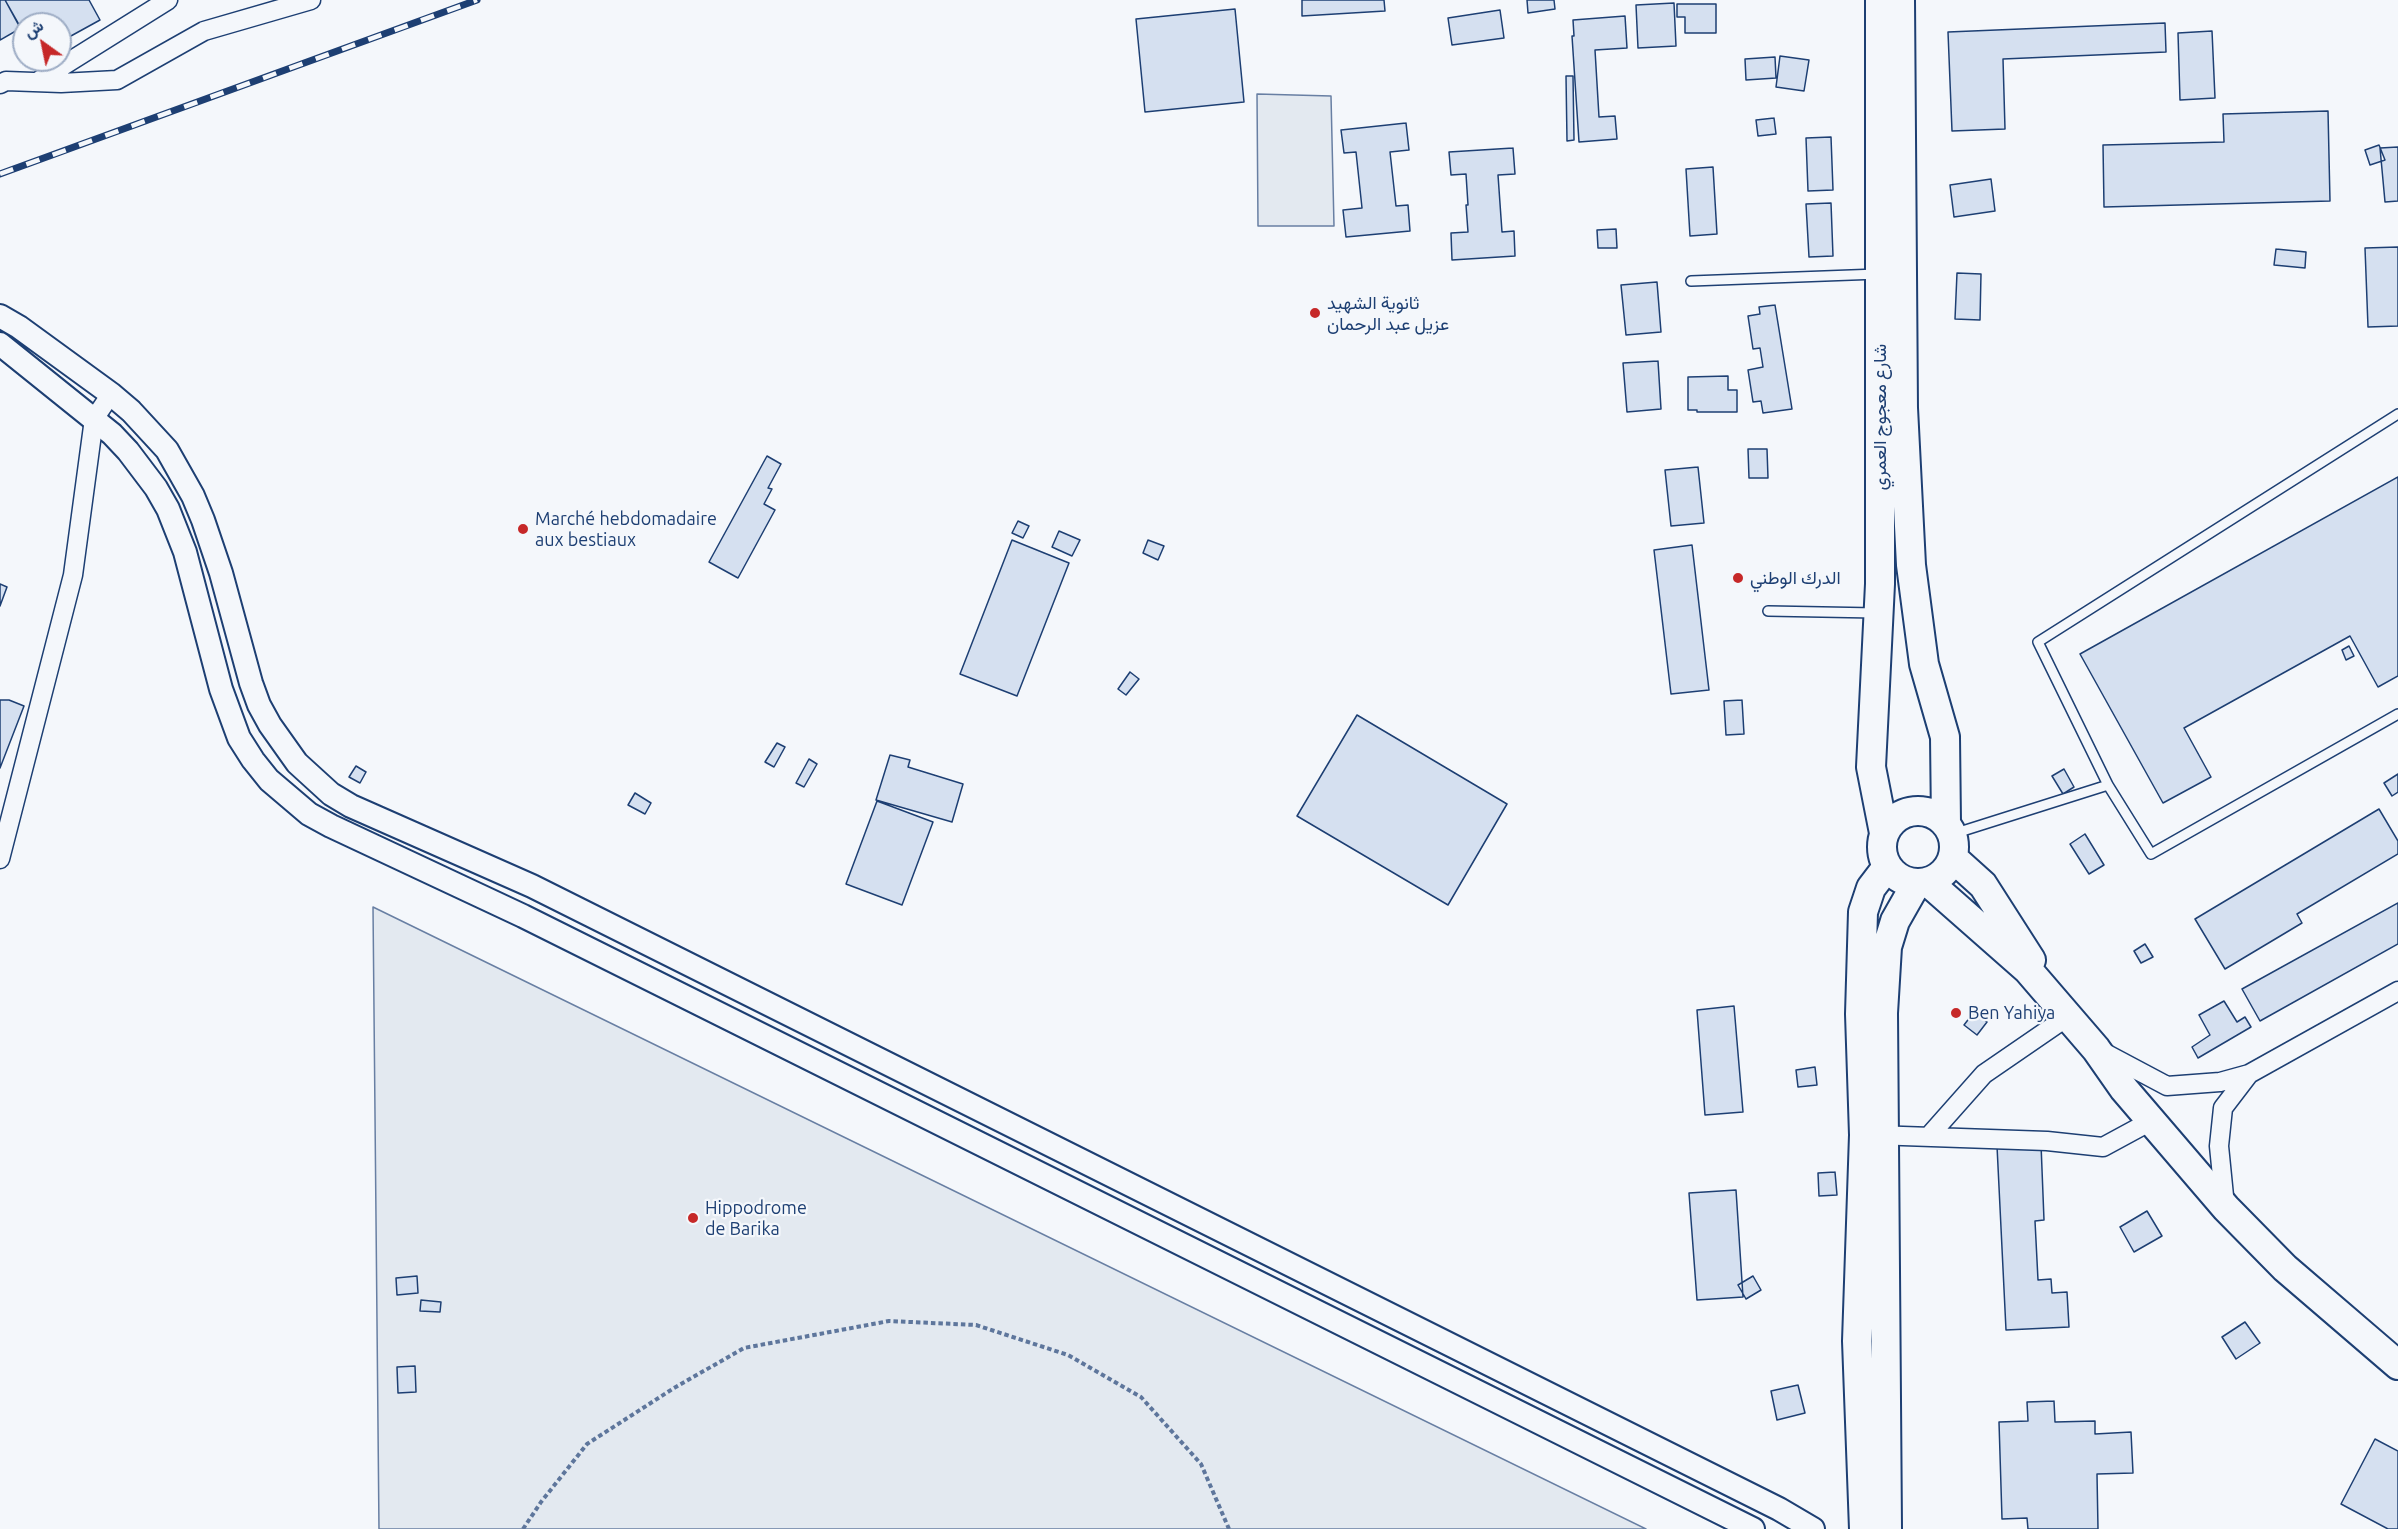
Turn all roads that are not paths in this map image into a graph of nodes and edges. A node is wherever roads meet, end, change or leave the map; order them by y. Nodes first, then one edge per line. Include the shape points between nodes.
1 (168, 0) edge
2 (311, 0) edge
3 (1880, 0) edge
4 (1900, 0) edge
5 (37, 82) junction
6 (0, 84) edge
7 (1880, 274) junction
8 (1691, 281) dead end
9 (0, 316) edge
10 (0, 344) edge
11 (111, 394) junction
12 (2398, 414) edge
13 (94, 419) junction
14 (1768, 611) dead end
15 (1879, 613) junction
16 (2398, 714) edge
17 (2108, 785) junction
18 (1884, 833) junction
19 (1951, 838) junction
20 (0, 859) edge
21 (1887, 867) junction
22 (1922, 883) junction
23 (2398, 991) edge
24 (2067, 1017) junction
25 (2096, 1049) junction
26 (2249, 1074) junction
27 (2151, 1121) junction
28 (1873, 1135) junction
29 (1929, 1136) junction
30 (2226, 1208) junction
31 (2398, 1365) edge
32 (1753, 1529) edge
33 (1813, 1529) edge
34 (1864, 1529) edge
35 (1887, 1529) edge

1 - 5 street
2 - 5 street via 204,31 117,80
3 - 7 main road, شارع معجوج العمري
4 - 19 main road, شارع معجوج العمري via 1903,408 1911,565 1924,664 1945,737
5 - 6 street
7 - 8 lane
7 - 15 main road, شارع معجوج العمري
9 - 11 street
10 - 13 street
11 - 13 street
11 - 33 street via 150,430 181,472 207,531 259,705 297,763 332,794 543,892 1769,1503
12 - 17 lane via 2038,642
13 - 20 street via 73,575
13 - 32 street via 143,469 178,530 221,689 239,738 269,780 309,814 523,916
14 - 15 lane
15 - 18 main road, شارع معجوج العمري via 1871,767
16 - 17 lane via 2151,854
17 - 19 lane
18 - 19 main road via 1901,815 1925,811 1937,815
18 - 21 main road via 1882,856
19 - 22 main road via 1948,869
19 - 24 main road
21 - 22 main road via 1905,881
21 - 28 main road via 1871,888 1863,912 1860,1014
22 - 24 main road via 2028,970
22 - 28 main road via 1895,921 1887,947
23 - 26 street
24 - 25 main road
24 - 29 street via 1984,1074
25 - 26 street via 2167,1086 2220,1082
25 - 27 main road
26 - 30 street via 2223,1108 2219,1146
27 - 29 street via 2103,1147 2047,1140
27 - 30 main road
28 - 29 street
28 - 34 main road via 1857,1341
28 - 35 main road
30 - 31 main road via 2285,1268

